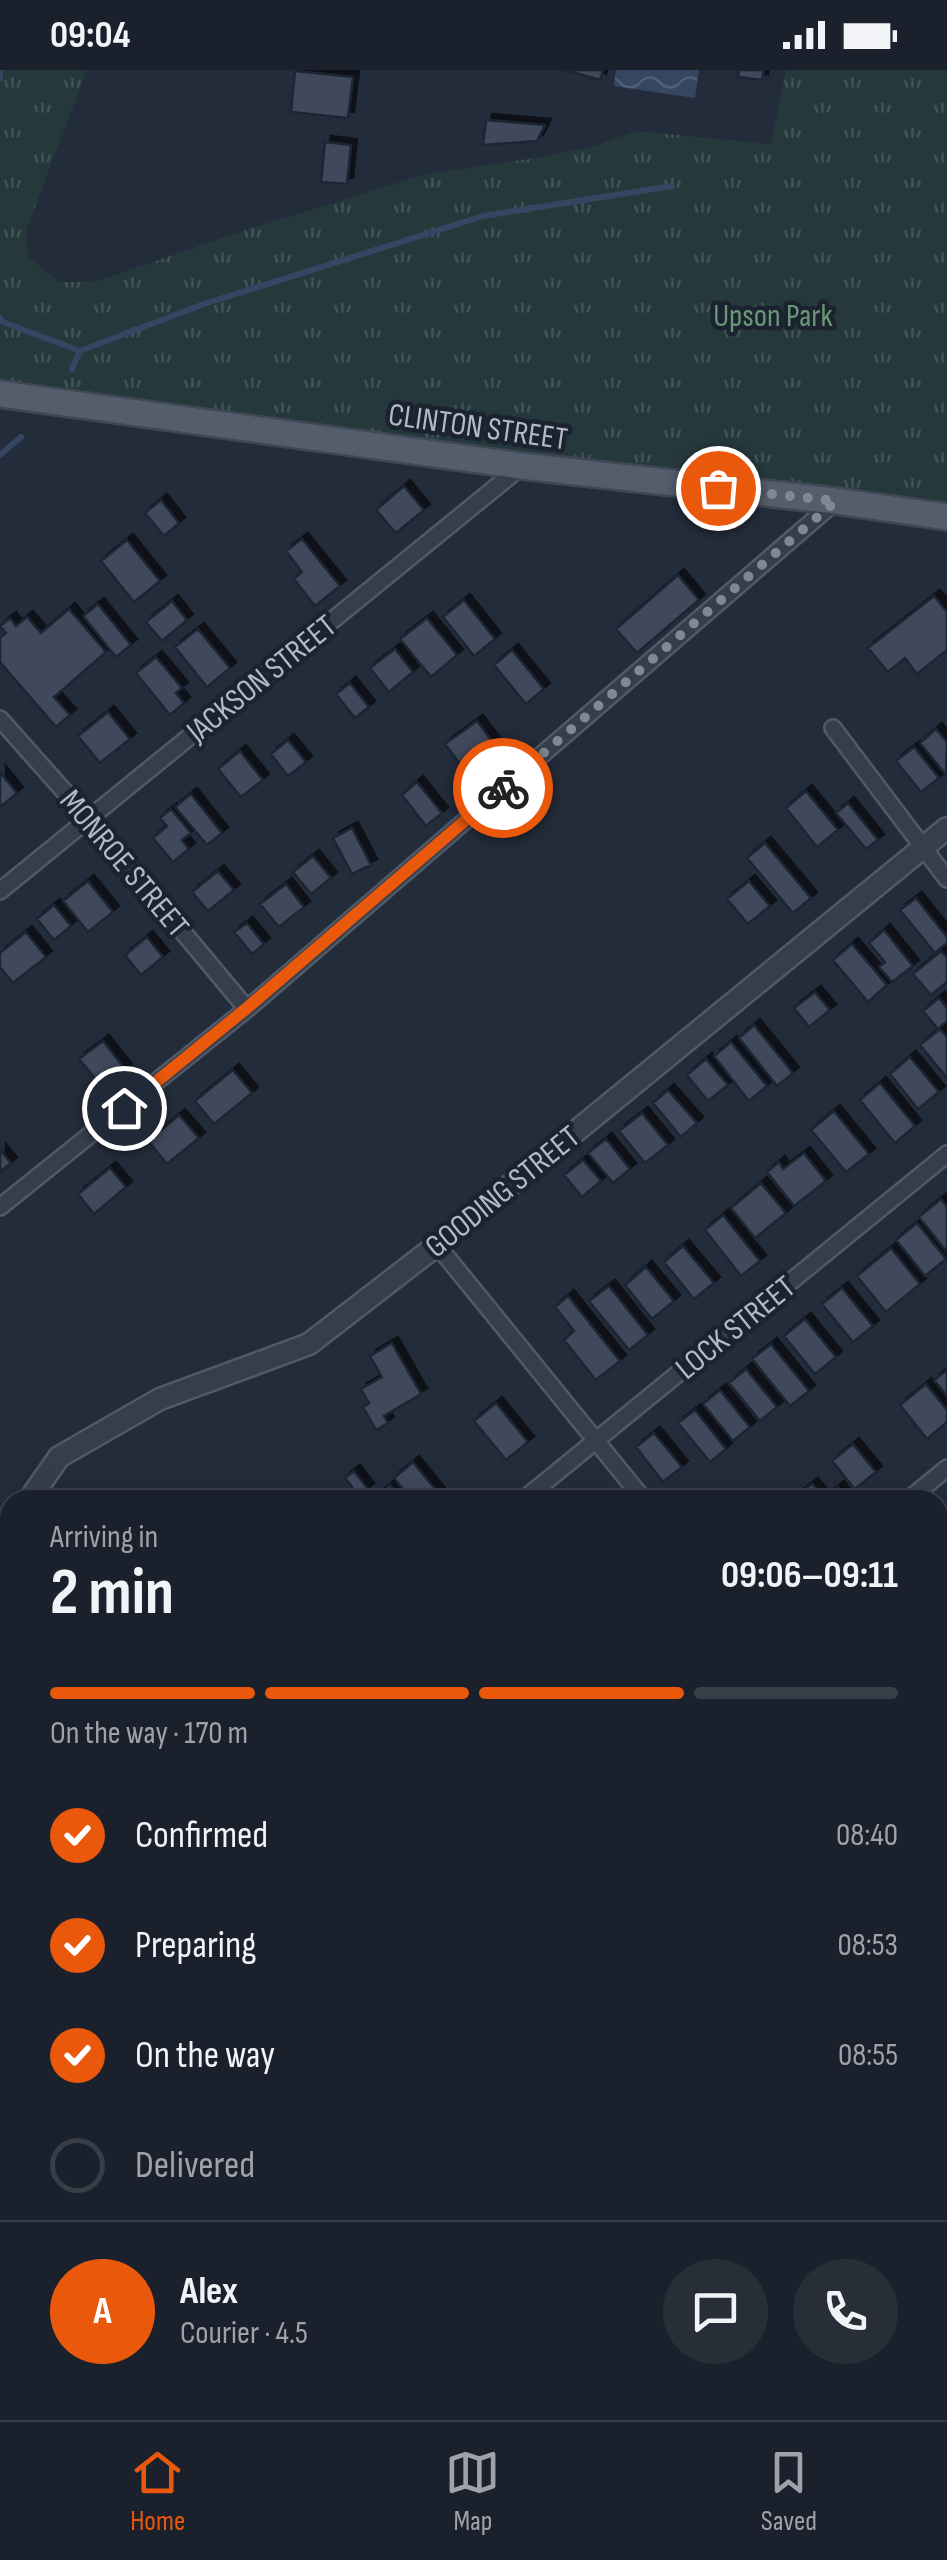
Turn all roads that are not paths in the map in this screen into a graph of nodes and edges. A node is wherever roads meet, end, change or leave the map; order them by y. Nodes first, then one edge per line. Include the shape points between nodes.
1 (0, 394) edge
2 (522, 466) junction
3 (836, 501) junction
4 (947, 517) edge
5 (0, 719) edge
6 (833, 728) dead end
7 (88, 818) junction
8 (947, 828) edge
9 (924, 847) junction
10 (947, 878) edge
11 (0, 890) edge
12 (247, 1008) junction
13 (947, 1154) edge
14 (0, 1207) edge
15 (437, 1245) junction
16 (597, 1440) junction
17 (947, 1468) edge
18 (36, 1490) edge
19 (535, 1490) edge
20 (636, 1490) edge
21 (920, 1490) edge

1 - 2 main road, CLINTON STREET
2 - 3 main road, CLINTON STREET
2 - 7 street, JACKSON STREET
3 - 4 main road, CLINTON STREET
3 - 12 street
5 - 7 street, MONROE STREET
6 - 9 street
7 - 11 street, JACKSON STREET
7 - 12 street, MONROE STREET
8 - 9 street, GOODING STREET
9 - 10 street
9 - 15 street, GOODING STREET
12 - 14 street
13 - 16 street, LOCK STREET
15 - 16 street
15 - 18 street, GOODING STREET via 309,1344 160,1399 59,1456
16 - 19 street, LOCK STREET
16 - 20 street
17 - 21 street

